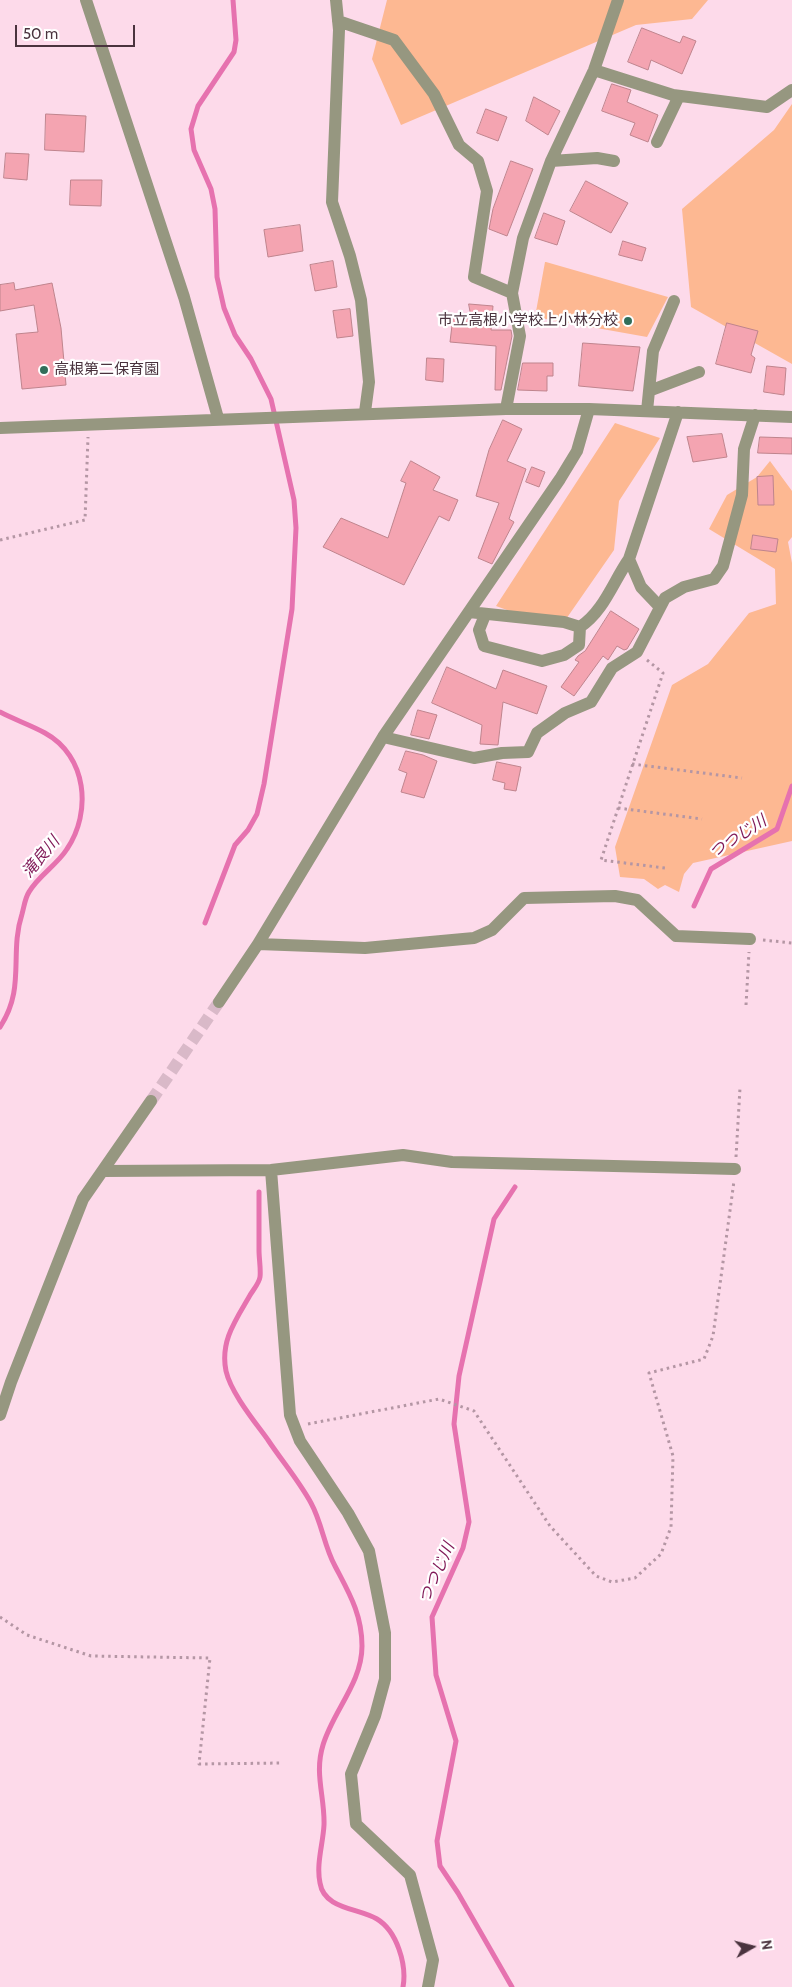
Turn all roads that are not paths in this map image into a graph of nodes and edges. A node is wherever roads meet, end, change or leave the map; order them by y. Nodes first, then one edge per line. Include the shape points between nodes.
1 (86, 0) edge
2 (336, 0) edge
3 (618, 0) edge
4 (338, 21) junction
5 (594, 70) junction
6 (792, 90) edge
7 (679, 96) junction
8 (657, 142) dead end
9 (551, 161) junction
10 (614, 161) dead end
11 (512, 293) junction
12 (674, 301) dead end
13 (699, 372) dead end
14 (649, 391) junction
15 (506, 408) junction
16 (589, 408) junction
17 (647, 411) junction
18 (365, 412) junction
19 (678, 412) junction
20 (755, 415) junction
21 (791, 416) edge
22 (218, 418) junction
23 (0, 428) edge
24 (629, 559) junction
25 (660, 606) junction
26 (469, 612) junction
27 (485, 615) junction
28 (580, 626) junction
29 (383, 737) junction
30 (750, 939) road end
31 (258, 944) junction
32 (219, 1002) tunnel mouth
33 (151, 1101) tunnel mouth
34 (735, 1169) road end
35 (272, 1170) junction
36 (103, 1171) junction
37 (0, 1415) edge
38 (428, 1987) edge

1 - 22 street via 184,297
2 - 4 street
3 - 5 street
4 - 11 street via 394,40 434,94 459,145 478,161 487,191 474,277
4 - 18 street via 332,202 361,300 370,382
5 - 7 street
5 - 9 street
6 - 7 street via 767,107
7 - 8 street
9 - 10 street via 597,158
9 - 11 street via 523,238
11 - 15 street via 520,336
12 - 14 street via 653,350
13 - 14 street
14 - 17 street
15 - 16 street
15 - 18 street
16 - 17 street
16 - 26 street via 577,451
17 - 19 street
18 - 22 street
19 - 20 street
19 - 24 street
20 - 21 street
20 - 25 street via 744,449 742,495 724,566 714,579 684,587 665,598
22 - 23 street
24 - 25 street via 641,587
24 - 28 street via 606,600 590,620
25 - 29 street via 637,652 612,668 591,702 565,713 538,733 528,752 474,758
26 - 27 street
26 - 29 street
27 - 28 street
27 - 28 street via 479,630 484,646 542,661 564,655 579,645
29 - 31 street
30 - 31 street via 676,936 637,900 615,896 524,898 492,930 474,938 365,948
31 - 32 street
33 - 36 street
34 - 35 street via 452,1162 403,1155
35 - 36 street
35 - 38 street via 290,1415 300,1441 369,1551 385,1633 385,1679 351,1774 356,1824 410,1875 434,1960
36 - 37 street via 84,1199

